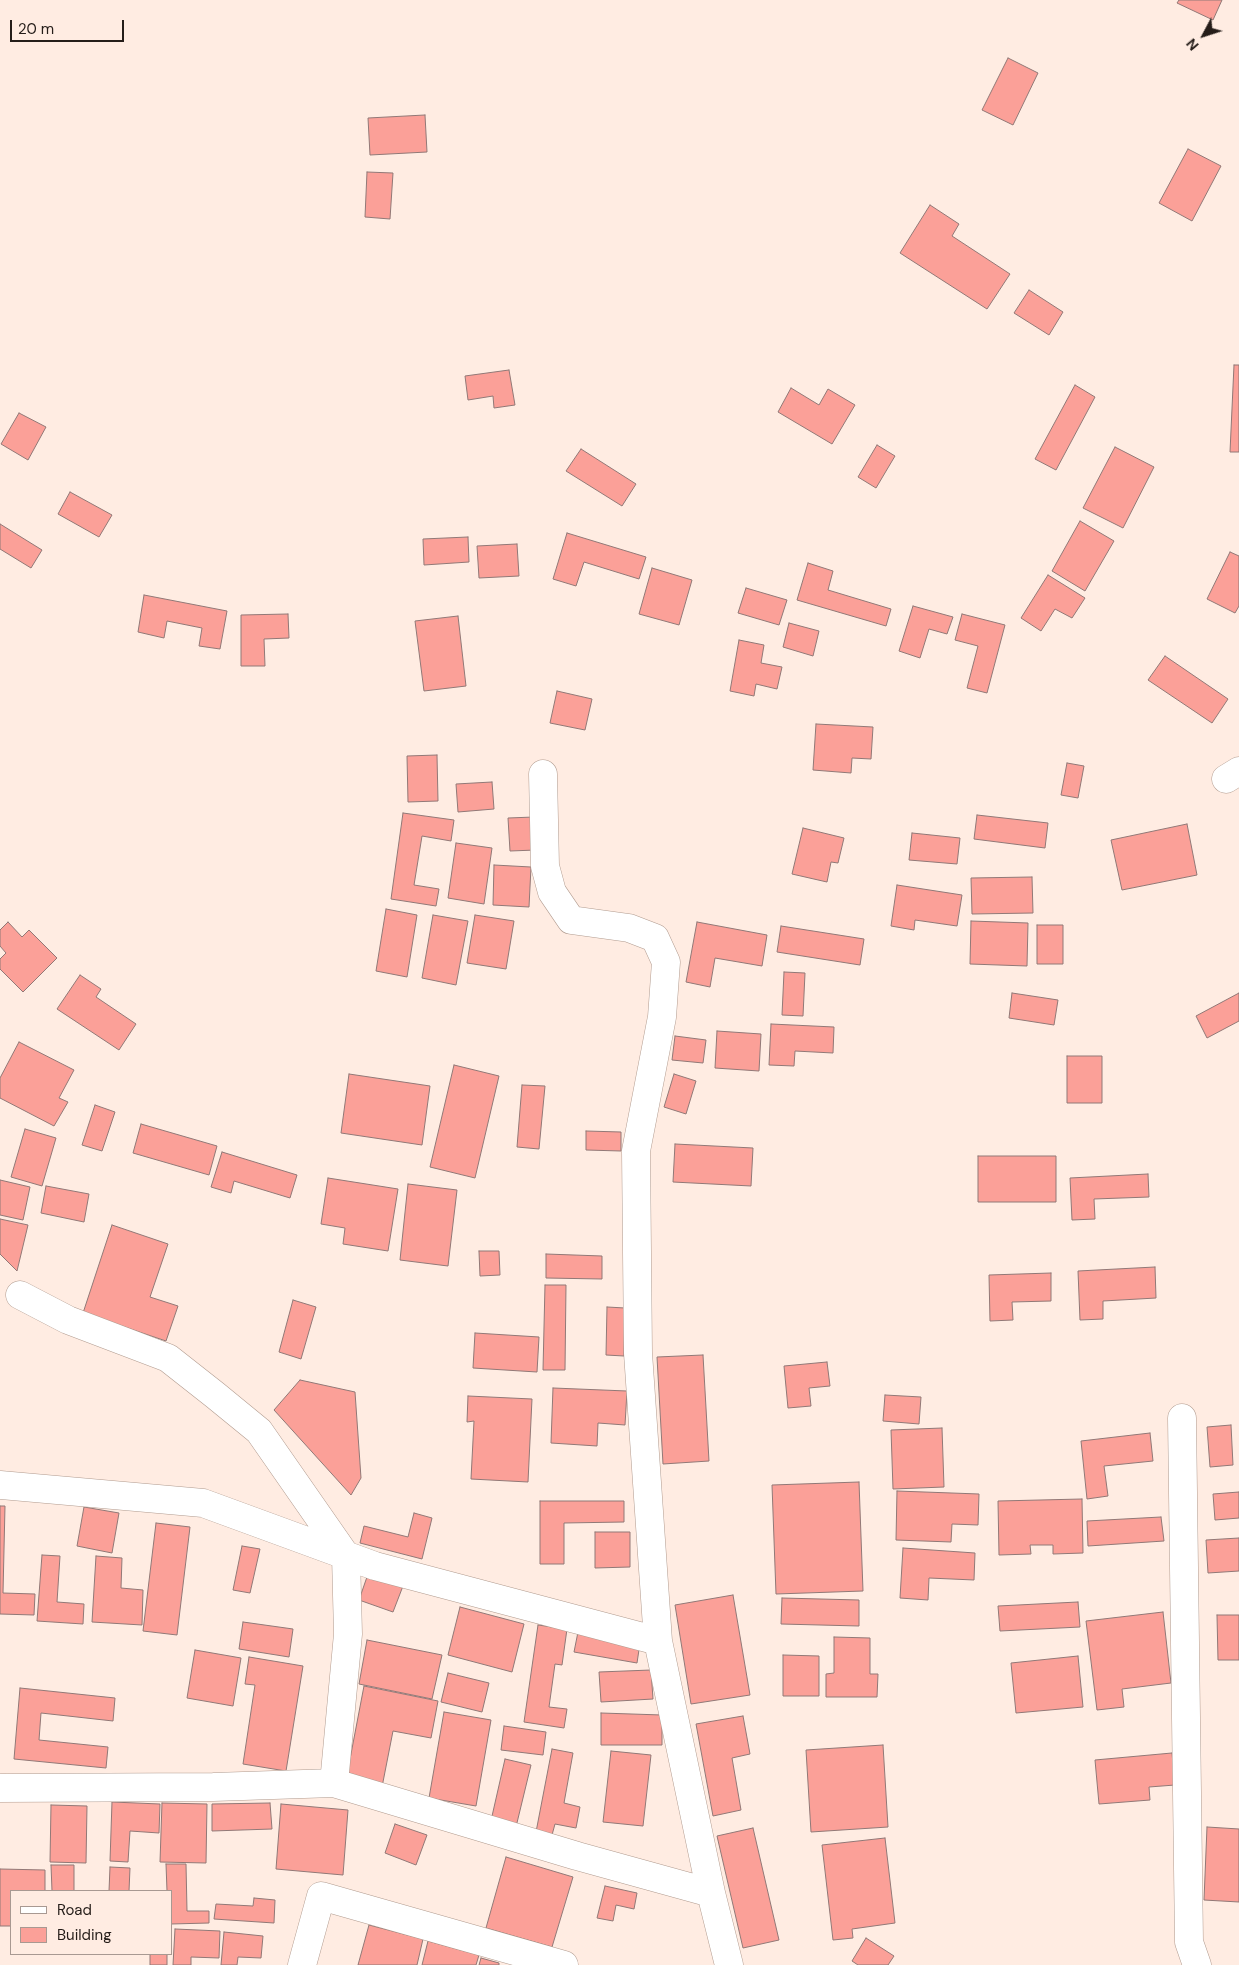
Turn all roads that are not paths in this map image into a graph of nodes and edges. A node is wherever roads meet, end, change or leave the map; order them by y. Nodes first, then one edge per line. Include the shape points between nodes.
1 (543, 774) dead end
2 (20, 1295) dead end
3 (1182, 1418) dead end
4 (0, 1485) edge
5 (346, 1556) junction
6 (658, 1641) junction
7 (334, 1783) junction
8 (0, 1788) edge
9 (711, 1893) junction
10 (302, 1965) edge
11 (564, 1965) edge
12 (729, 1965) edge
13 (1196, 1965) edge

1 - 6 street via 545,866 552,892 571,920 629,928 655,938 666,962 662,1017 636,1151 638,1353
2 - 5 street via 68,1320 168,1358 215,1395 259,1431
3 - 13 street via 1189,1942
4 - 5 street via 203,1504
5 - 6 street
5 - 7 street via 348,1634
6 - 9 street
7 - 8 street
7 - 9 street
9 - 12 street
10 - 11 street via 321,1896

